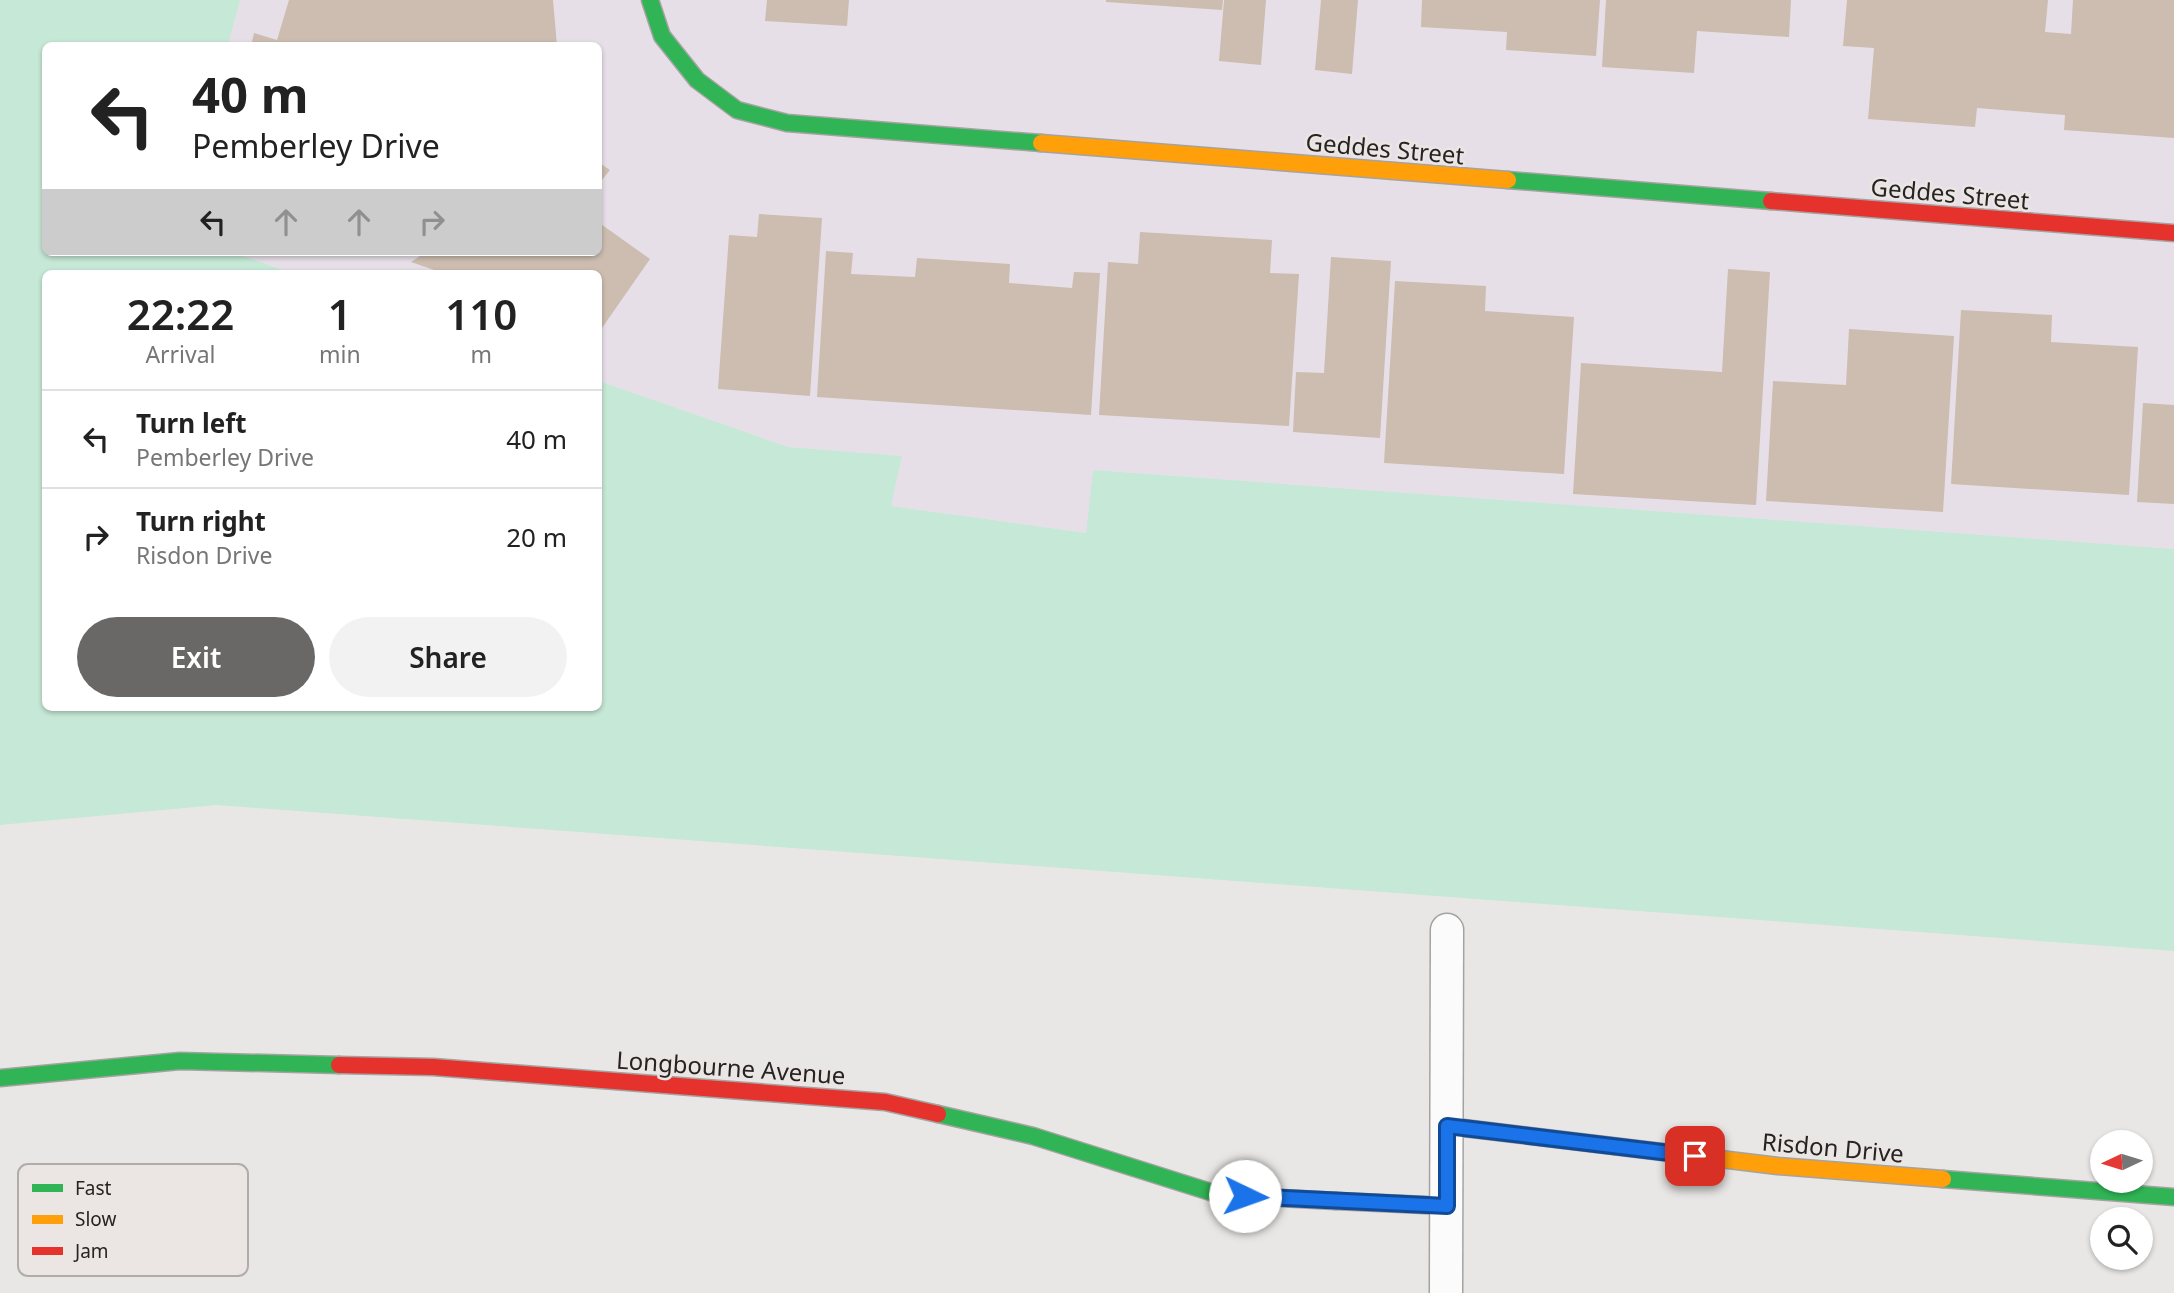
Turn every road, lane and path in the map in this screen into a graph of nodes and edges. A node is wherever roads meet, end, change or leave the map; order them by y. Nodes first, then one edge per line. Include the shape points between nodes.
1 (650, 0) edge
2 (2174, 233) edge
3 (1447, 930) dead end
4 (0, 1078) edge
5 (1447, 1126) junction
6 (2174, 1197) edge
7 (1447, 1206) junction
8 (1446, 1293) edge

1 - 2 street, Geddes Street via 662,36 697,80 737,110 787,123
3 - 5 street
4 - 7 street, Longbourne Avenue via 180,1061 433,1067 885,1102 1033,1136 1220,1195
5 - 6 street, Risdon Drive via 1778,1166
5 - 7 street
7 - 8 street

